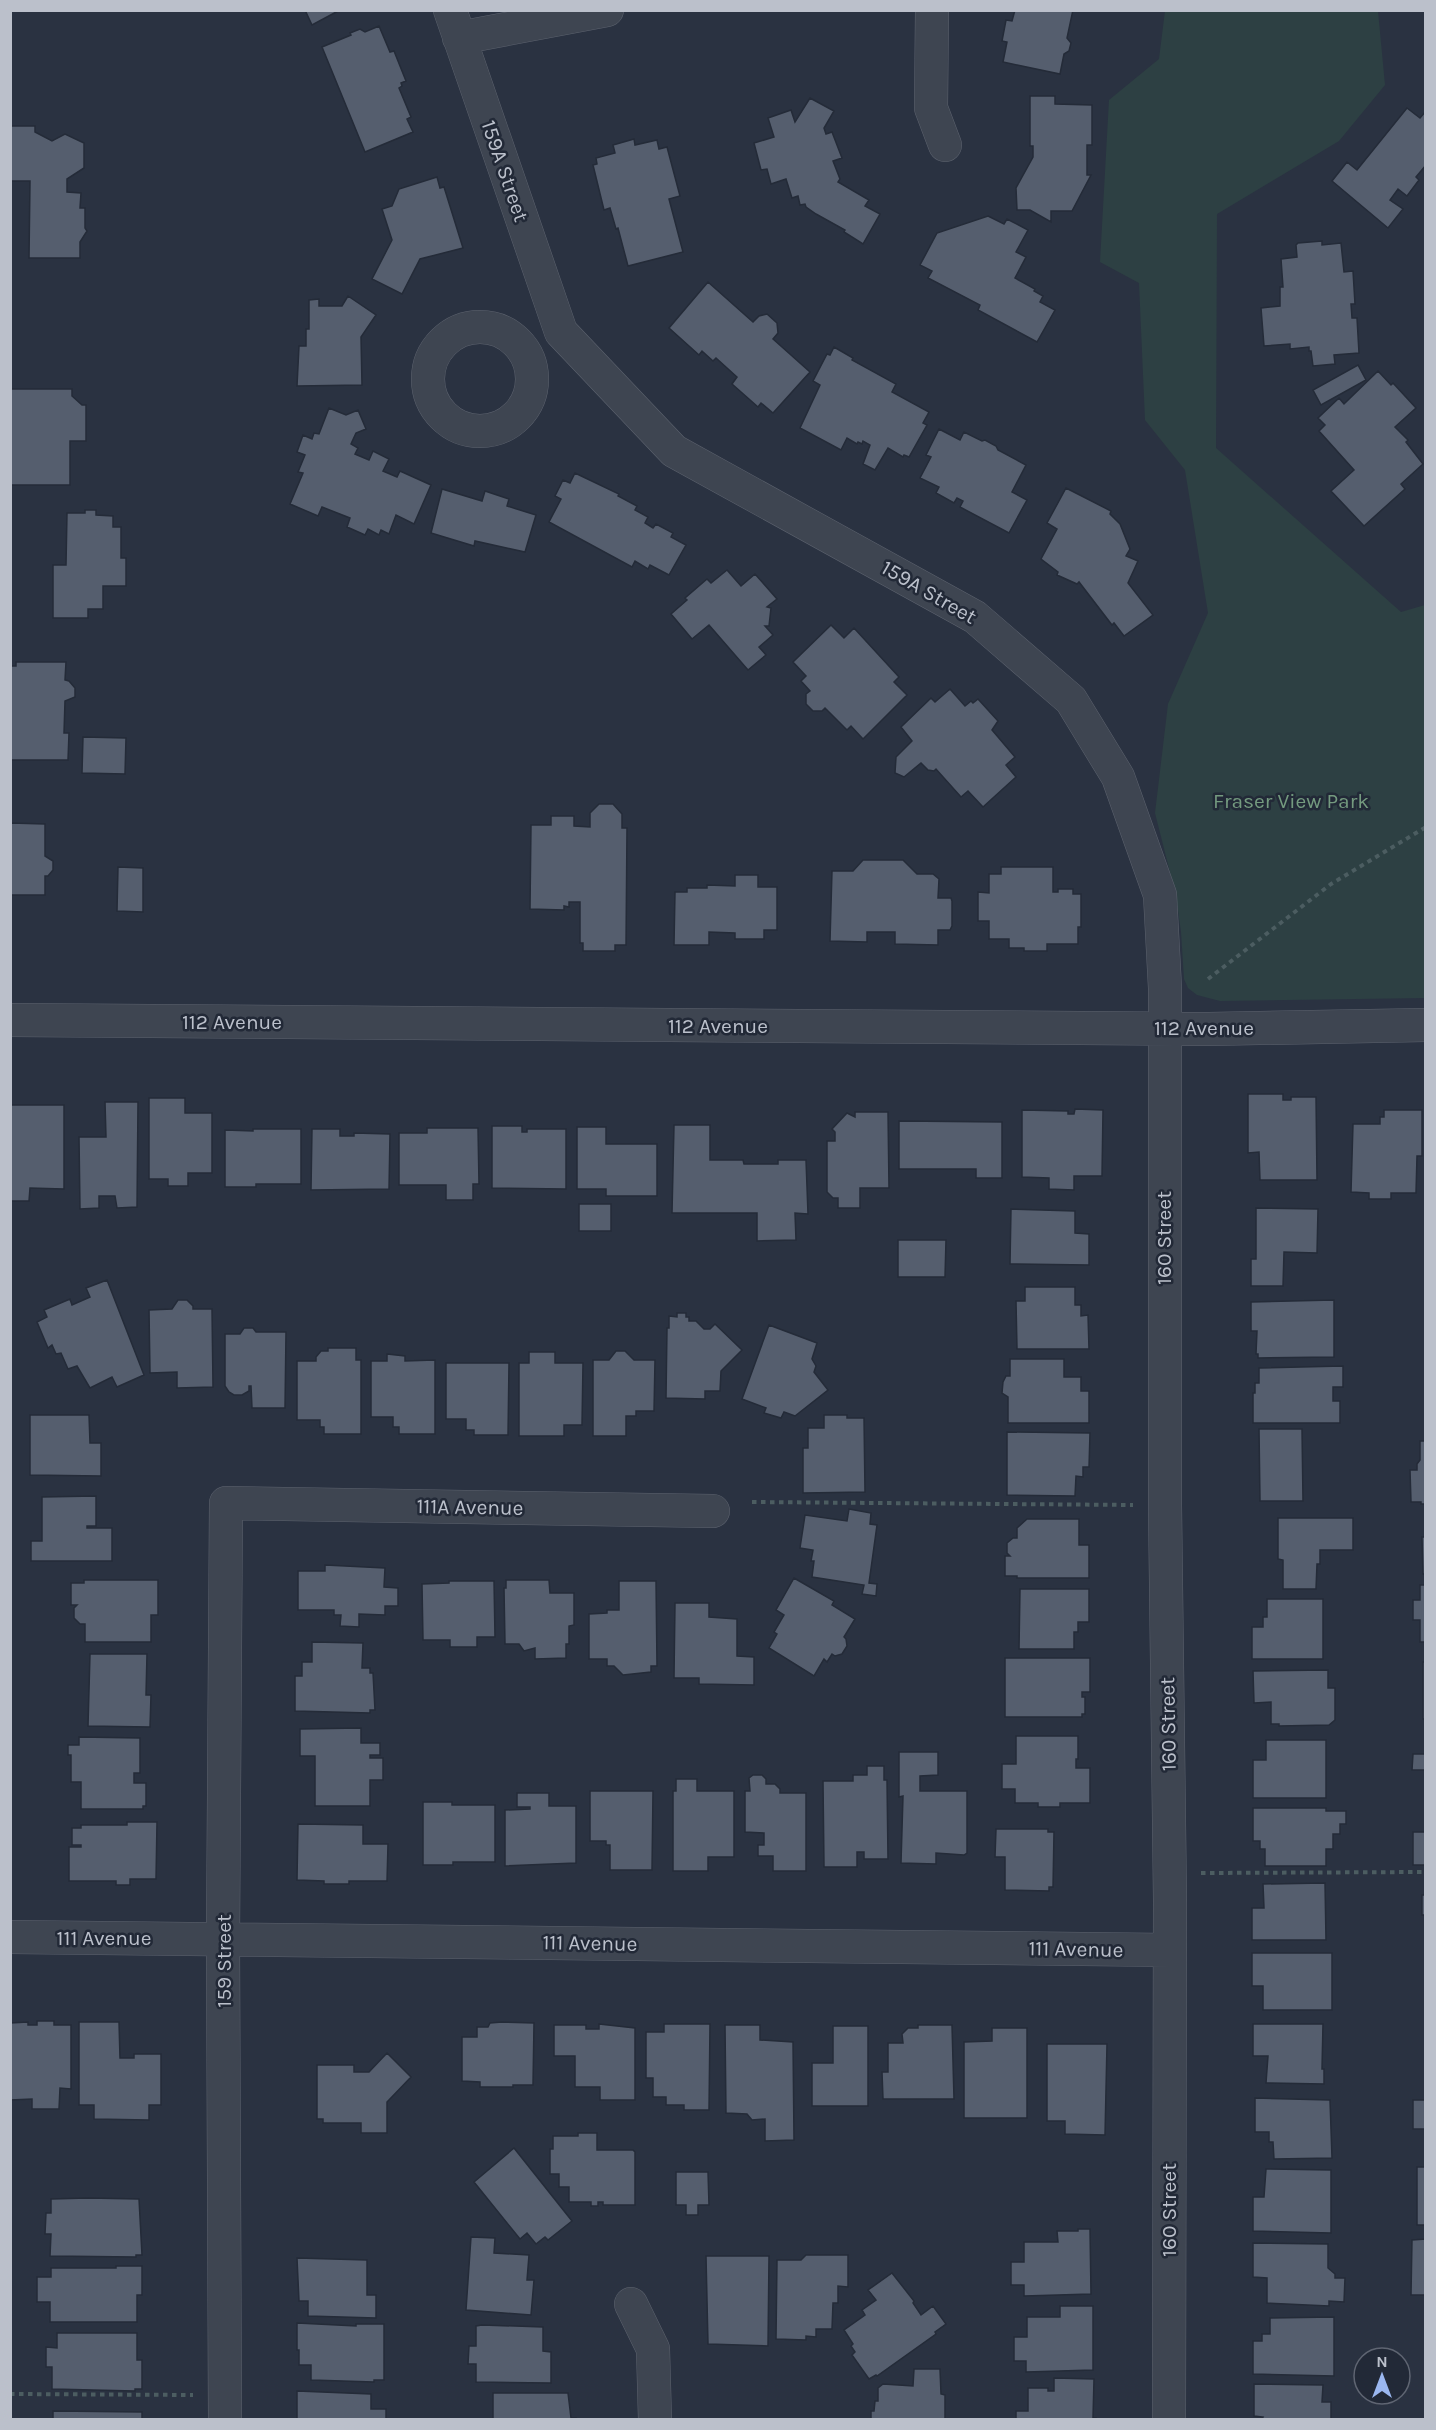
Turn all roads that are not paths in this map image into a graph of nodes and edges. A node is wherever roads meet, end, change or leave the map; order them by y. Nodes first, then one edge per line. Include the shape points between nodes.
1 (607, 10) edge
2 (932, 10) edge
3 (454, 24) edge
4 (945, 145) dead end
5 (561, 332) junction
6 (523, 347) dead end
7 (10, 1020) edge
8 (1425, 1025) edge
9 (1165, 1028) junction
10 (226, 1503) joint
11 (713, 1511) dead end
12 (10, 1937) edge
13 (223, 1939) junction
14 (1170, 1950) junction
15 (631, 2304) dead end
16 (225, 2420) edge
17 (655, 2420) edge
18 (1169, 2420) edge

1 - 3 street
2 - 4 street via 931,108
3 - 5 street, 159A Street
5 - 6 street
5 - 9 street, 159A Street via 674,451 975,617 1071,700 1118,777 1160,895
7 - 9 street, 112 Avenue
8 - 9 street, 112 Avenue
9 - 14 street, 160 Street
10 - 11 street, 111A Avenue
10 - 13 street, 159 Street
12 - 13 street, 111 Avenue
13 - 14 street, 111 Avenue
13 - 16 street, 159 Street
14 - 18 street, 160 Street
15 - 17 street via 653,2349

